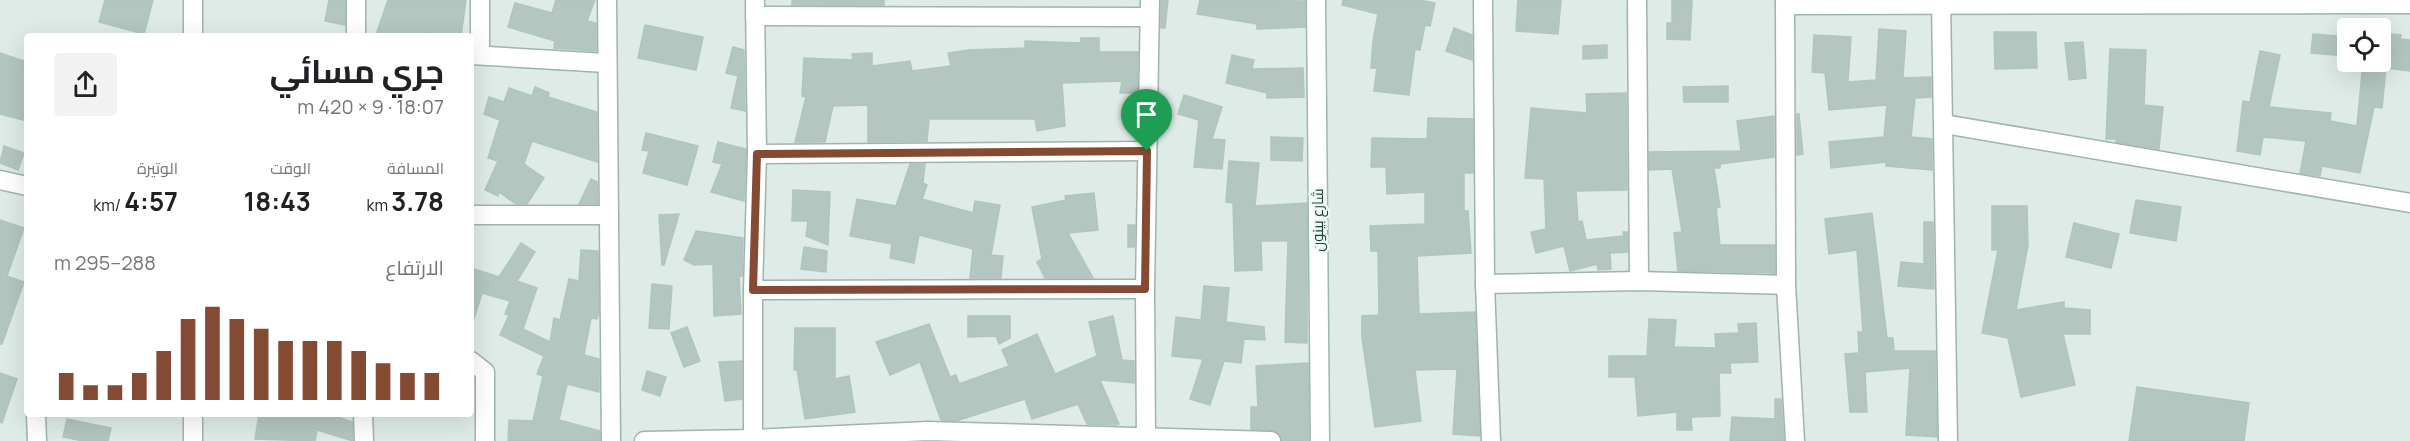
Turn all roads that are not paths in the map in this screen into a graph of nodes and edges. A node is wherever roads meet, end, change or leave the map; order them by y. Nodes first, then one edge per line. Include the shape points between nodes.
1 (193, 0) edge
2 (356, 0) edge
3 (480, 0) edge
4 (607, 0) edge
5 (1316, 0) edge
6 (1483, 0) edge
7 (1637, 0) edge
8 (1785, 2) edge
9 (1941, 2) edge
10 (2410, 4) edge
11 (755, 8) edge
12 (1149, 9) edge
13 (193, 33) edge
14 (356, 33) edge
15 (475, 55) edge
16 (606, 63) junction
17 (1944, 124) junction
18 (1147, 151) junction
19 (757, 154) junction
20 (0, 180) edge
21 (24, 185) edge
22 (2410, 203) edge
23 (474, 215) edge
24 (609, 215) junction
25 (1640, 281) junction
26 (1485, 284) junction
27 (1786, 285) junction
28 (1145, 289) junction
29 (753, 290) junction
30 (474, 363) edge
31 (36, 417) edge
32 (193, 417) edge
33 (363, 417) edge
34 (928, 436) edge
35 (1146, 439) edge
36 (753, 440) edge
37 (37, 441) edge
38 (193, 441) edge
39 (364, 441) edge
40 (485, 441) edge
41 (611, 441) edge
42 (644, 441) edge
43 (1271, 441) edge
44 (1320, 441) edge
45 (1491, 441) edge
46 (1795, 441) edge
47 (1948, 441) edge

1 - 13 street
2 - 14 street
3 - 15 street
4 - 16 street
5 - 44 street, شارع بينون
6 - 26 street
7 - 25 street
8 - 9 street
8 - 27 street
9 - 10 street
9 - 17 street
11 - 12 street
11 - 19 street
12 - 18 street
15 - 16 street
16 - 24 street
17 - 22 street
17 - 47 street
18 - 19 street
18 - 28 street
19 - 29 street
20 - 21 street
23 - 24 street
24 - 41 street
25 - 26 street
25 - 27 street
26 - 45 street
27 - 46 street
28 - 29 street
28 - 35 street
29 - 36 street
30 - 40 street via 485,372
31 - 37 street
32 - 38 street
33 - 39 street
34 - 35 street
34 - 36 street
35 - 43 street
36 - 42 street

